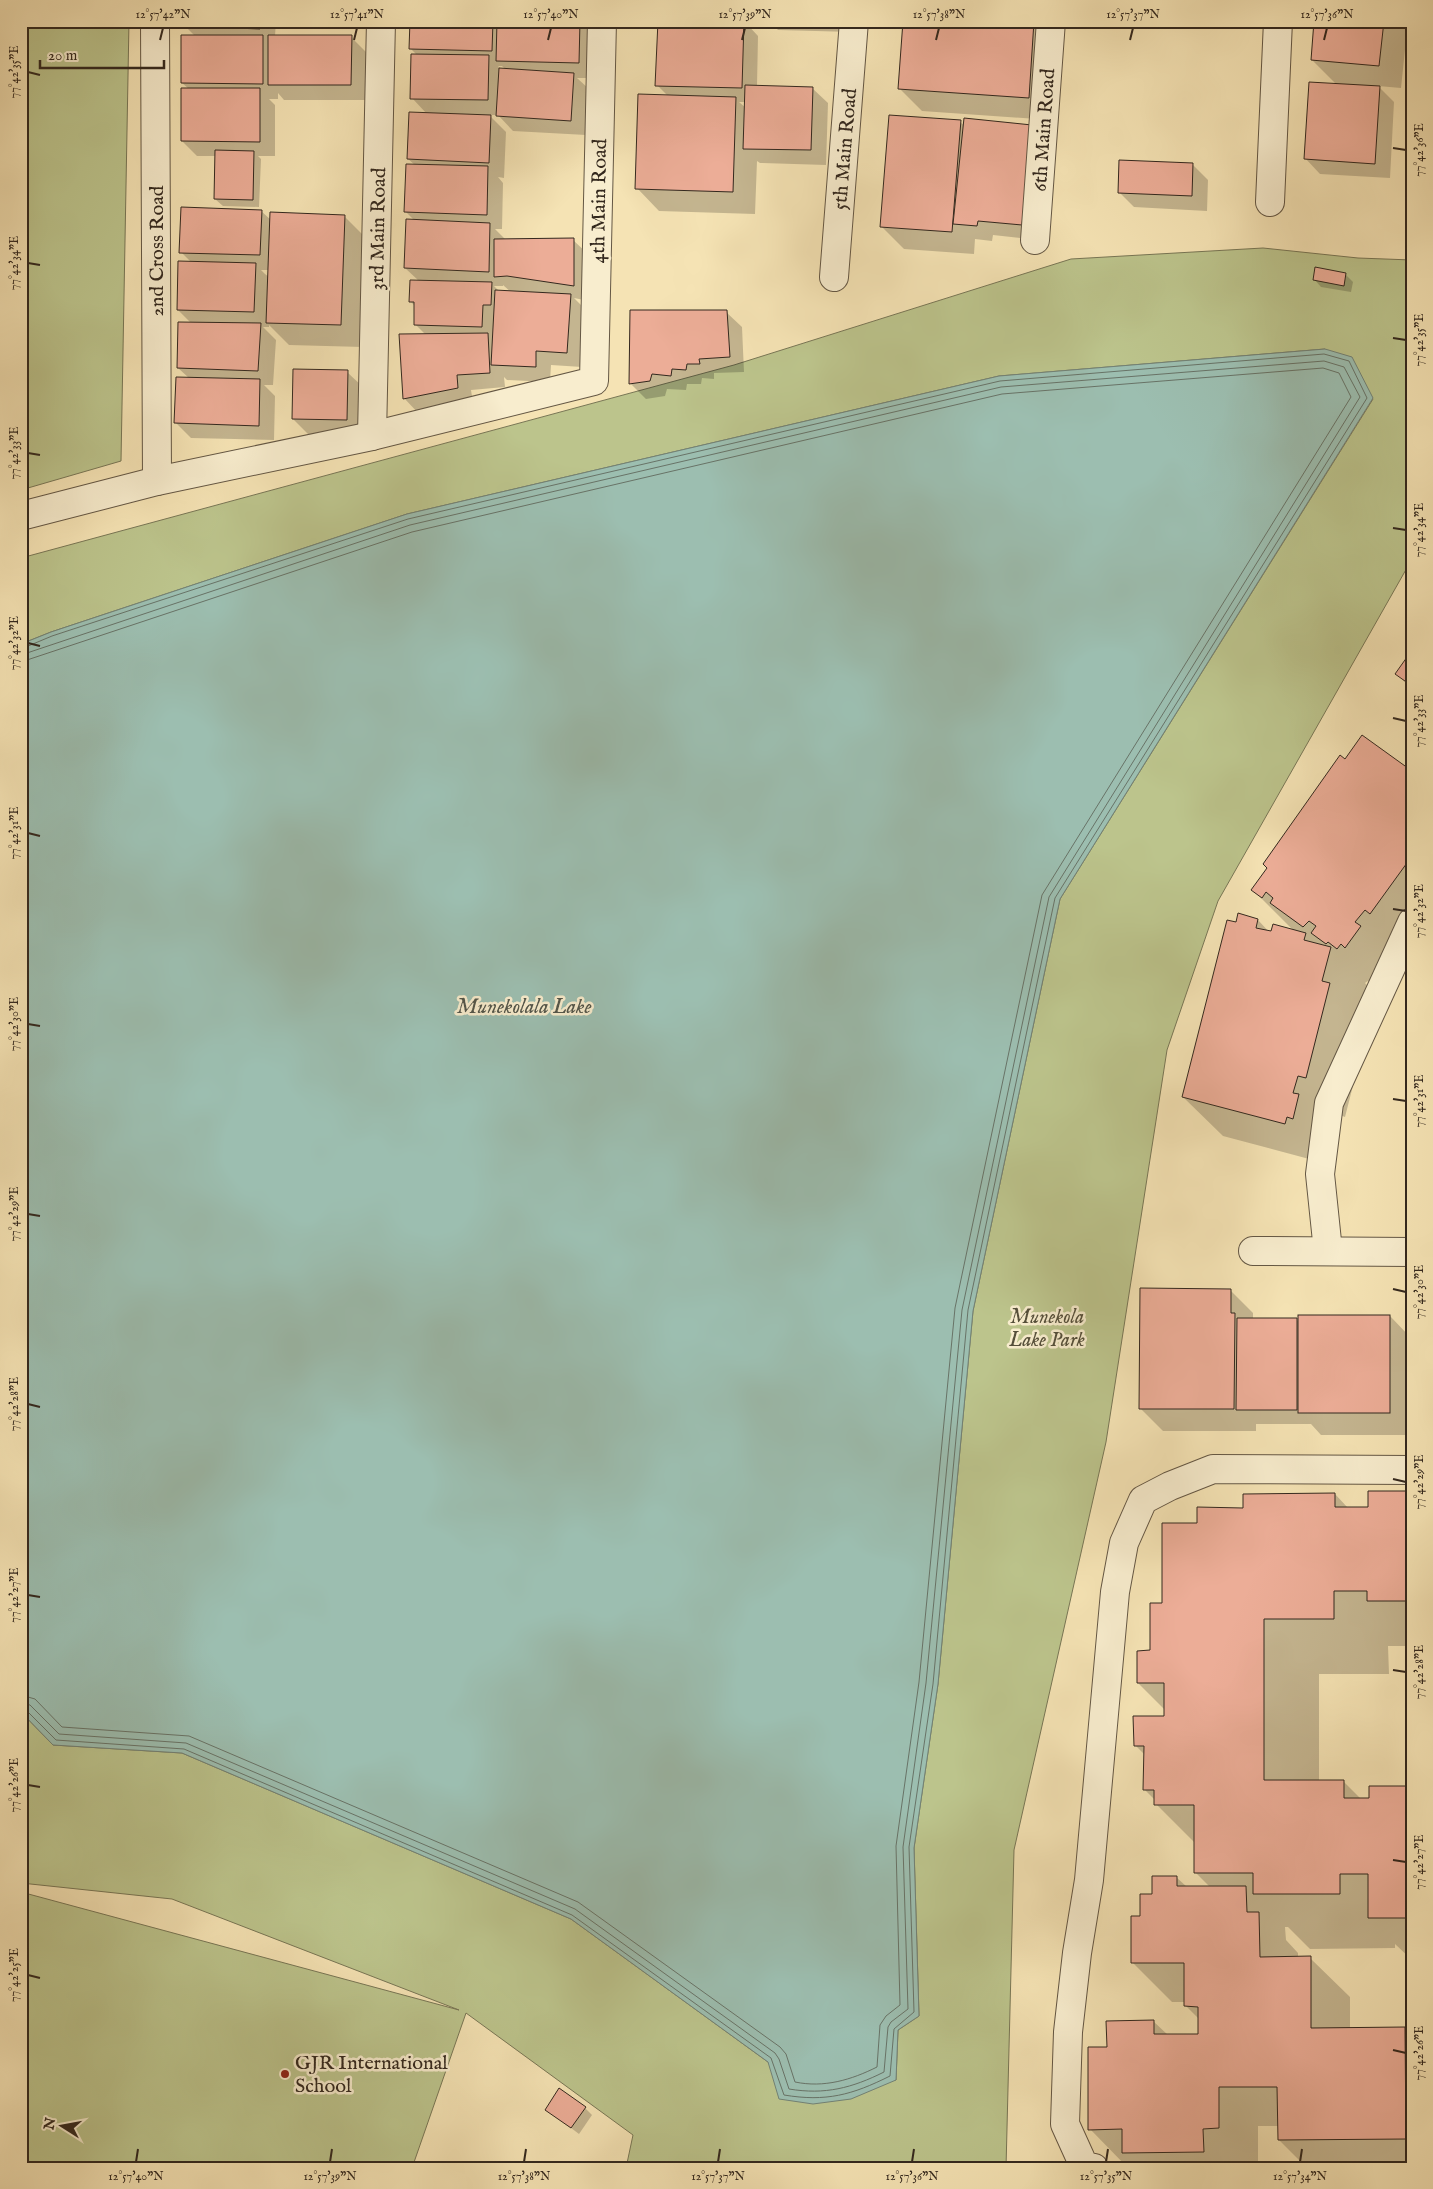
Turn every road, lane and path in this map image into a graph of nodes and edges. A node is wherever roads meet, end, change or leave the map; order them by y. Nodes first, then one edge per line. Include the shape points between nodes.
1 (155, 21) edge
2 (381, 21) edge
3 (602, 21) edge
4 (854, 21) edge
5 (1051, 21) edge
6 (1278, 21) edge
7 (1270, 202) dead end
8 (1035, 240) dead end
9 (834, 276) dead end
10 (372, 436) junction
11 (157, 481) junction
12 (21, 516) edge
13 (1410, 928) edge
14 (1253, 1250) dead end
15 (1328, 1251) junction
16 (1412, 1252) edge
17 (1412, 1470) edge
18 (1094, 2168) edge

1 - 11 street, 2nd Cross Road
2 - 10 street, 3rd Main Road
3 - 10 street, 4th Main Road via 594,381
4 - 9 street, 5th Main Road
5 - 8 street, 6th Main Road
6 - 7 street
10 - 11 street
11 - 12 street
13 - 15 street via 1329,1103 1320,1174
14 - 15 street
15 - 16 street
17 - 18 street via 1213,1469 1143,1500 1124,1543 1115,1592 1089,1880 1068,2032 1064,2124 1084,2166

